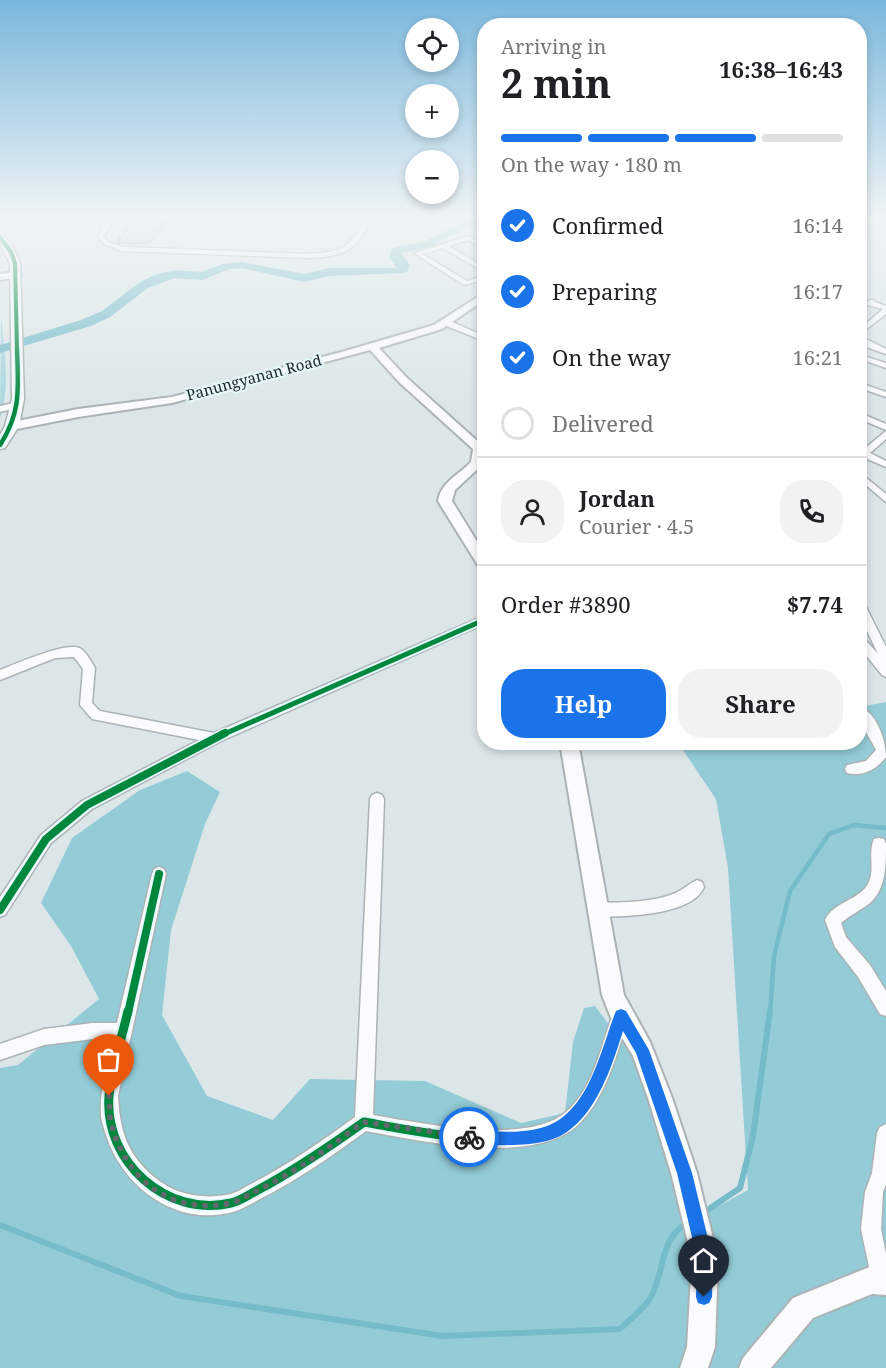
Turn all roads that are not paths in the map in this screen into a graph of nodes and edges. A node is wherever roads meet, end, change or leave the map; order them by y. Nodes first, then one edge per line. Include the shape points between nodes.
1 (16, 282) edge
2 (477, 301) edge
3 (886, 308) edge
4 (447, 323) junction
5 (867, 326) edge
6 (477, 336) edge
7 (867, 343) edge
8 (372, 346) junction
9 (884, 349) edge
10 (867, 359) edge
11 (886, 366) edge
12 (867, 388) edge
13 (886, 395) edge
14 (18, 405) junction
15 (0, 409) edge
16 (867, 419) edge
17 (12, 426) junction
18 (886, 427) edge
19 (886, 434) edge
20 (0, 445) edge
21 (477, 446) edge
22 (867, 450) edge
23 (867, 457) edge
24 (477, 463) edge
25 (886, 464) edge
26 (867, 482) edge
27 (886, 500) edge
28 (477, 553) edge
29 (867, 620) edge
30 (477, 623) edge
31 (867, 649) edge
32 (886, 659) edge
33 (886, 672) edge
34 (0, 675) edge
35 (867, 720) edge
36 (215, 738) junction
37 (570, 750) edge
38 (852, 769) dead end
39 (377, 799) dead end
40 (879, 844) dead end
41 (159, 874) dead end
42 (697, 886) dead end
43 (0, 910) edge
44 (598, 910) junction
45 (886, 1008) edge
46 (621, 1015) junction
47 (123, 1031) junction
48 (0, 1052) edge
49 (364, 1122) junction
50 (886, 1134) edge
51 (884, 1281) edge
52 (694, 1368) edge
53 (753, 1368) edge

1 - 14 main road
2 - 4 main road, Panungyanan Road
3 - 5 street
4 - 6 street
4 - 8 main road, Panungyanan Road
7 - 9 street
8 - 17 main road, Panungyanan Road via 183,398
8 - 21 main road via 403,380
10 - 11 street
12 - 13 street
14 - 15 street
14 - 17 main road
16 - 18 street
17 - 20 main road
19 - 22 street
23 - 25 street
24 - 28 main road via 444,495
26 - 27 street
29 - 32 street
30 - 36 street
31 - 33 street
34 - 36 street via 54,654 77,652 89,668 86,705 96,715
35 - 38 street via 883,751 873,764
36 - 43 street via 87,805 46,839
37 - 44 main road
39 - 49 street
40 - 45 street via 879,876 874,888 833,920 839,943 863,970
41 - 47 street
42 - 44 street via 679,900 664,904
44 - 46 main road via 613,995
46 - 49 street via 592,1092 572,1120 549,1133 518,1138 454,1137
46 - 52 main road via 642,1050 660,1098 705,1259 701,1347
47 - 48 street via 44,1037
47 - 49 street via 109,1096 111,1122 138,1178 160,1195 195,1205 231,1203 283,1178
50 - 51 street via 872,1213
51 - 53 main road via 872,1280 803,1308

